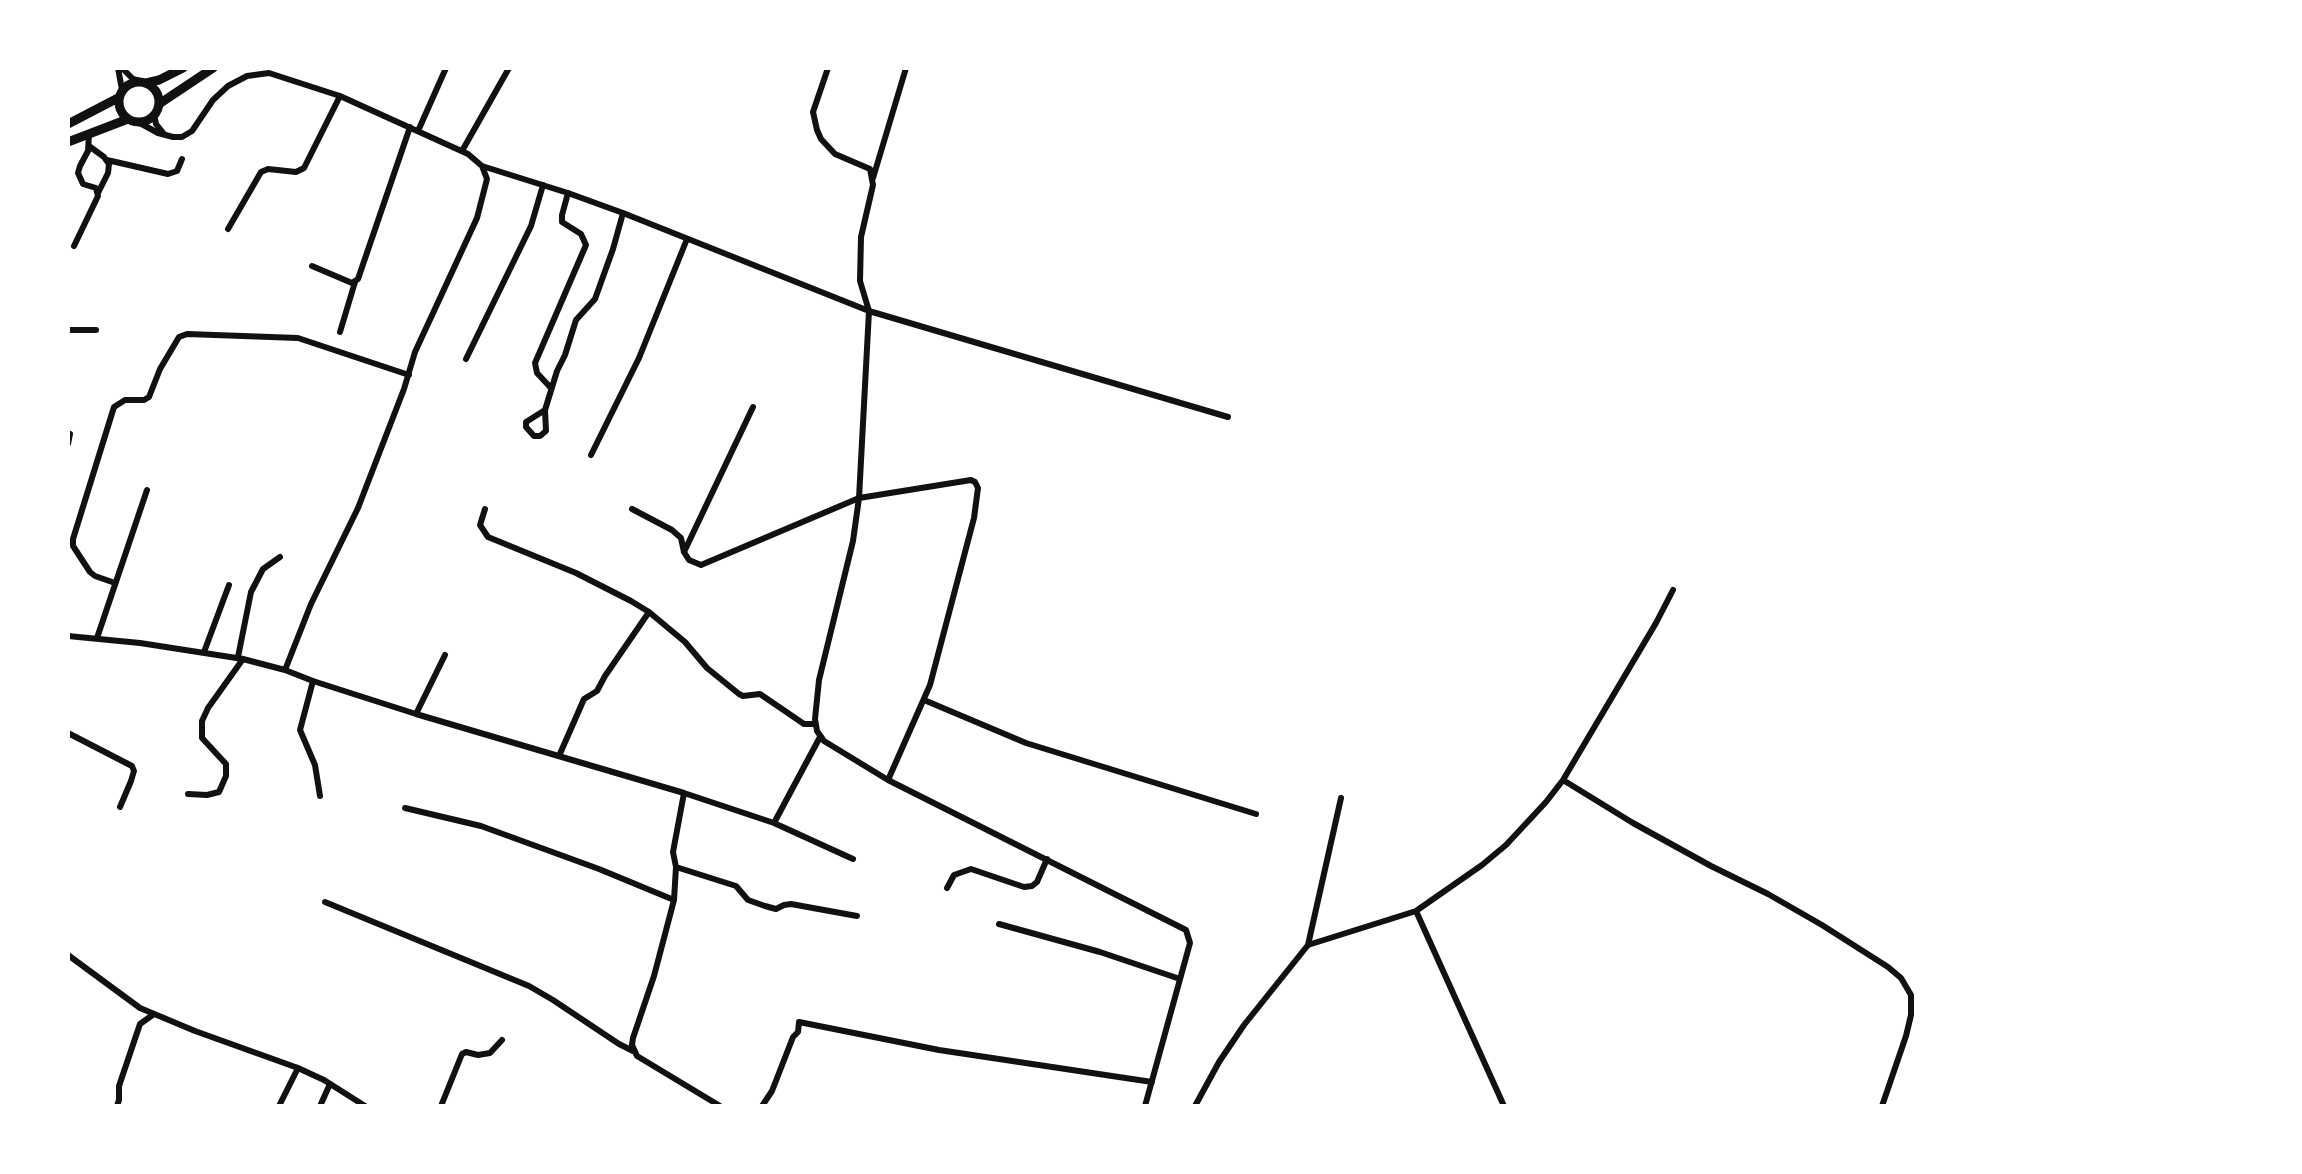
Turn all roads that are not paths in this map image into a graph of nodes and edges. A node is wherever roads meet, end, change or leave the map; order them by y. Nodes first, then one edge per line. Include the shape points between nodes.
1 (120, 68) edge
2 (183, 68) edge
3 (213, 68) edge
4 (446, 68) edge
5 (509, 68) edge
6 (828, 68) edge
7 (906, 68) edge
8 (143, 82) junction
9 (120, 94) junction
10 (340, 96) junction
11 (159, 104) junction
12 (154, 115) junction
13 (133, 121) junction
14 (68, 124) edge
15 (410, 127) junction
16 (418, 131) junction
17 (89, 134) junction
18 (164, 134) junction
19 (68, 142) edge
20 (89, 146) junction
21 (462, 151) junction
22 (182, 159) dead end
23 (107, 160) junction
24 (482, 166) junction
25 (873, 178) junction
26 (543, 185) junction
27 (98, 193) junction
28 (568, 193) junction
29 (623, 213) junction
30 (228, 229) dead end
31 (687, 239) junction
32 (74, 246) dead end
33 (312, 266) dead end
34 (355, 282) junction
35 (869, 311) junction
36 (68, 330) edge
37 (96, 330) dead end
38 (340, 332) dead end
39 (466, 359) dead end
40 (409, 375) junction
41 (551, 388) junction
42 (753, 407) dead end
43 (545, 410) junction
44 (1228, 417) dead end
45 (70, 434) dead end
46 (68, 444) edge
47 (591, 455) dead end
48 (147, 490) dead end
49 (859, 498) junction
50 (485, 509) dead end
51 (632, 509) dead end
52 (684, 552) junction
53 (280, 557) dead end
54 (115, 583) junction
55 (229, 585) dead end
56 (1673, 590) dead end
57 (649, 612) junction
58 (68, 636) edge
59 (97, 638) junction
60 (204, 652) junction
61 (445, 655) dead end
62 (240, 658) junction
63 (285, 670) junction
64 (313, 681) junction
65 (924, 700) junction
66 (416, 714) junction
67 (815, 724) junction
68 (68, 733) edge
69 (820, 737) junction
70 (559, 756) junction
71 (888, 780) junction
72 (1563, 780) junction
73 (684, 793) junction
74 (188, 794) dead end
75 (320, 796) dead end
76 (1341, 798) dead end
77 (120, 807) dead end
78 (405, 808) dead end
79 (1256, 814) dead end
80 (774, 823) junction
81 (853, 859) dead end
82 (1047, 859) junction
83 (676, 867) junction
84 (947, 888) dead end
85 (674, 900) junction
86 (325, 902) dead end
87 (1416, 911) junction
88 (857, 916) dead end
89 (999, 924) dead end
90 (1308, 945) junction
91 (68, 955) edge
92 (1180, 979) junction
93 (154, 1014) junction
94 (502, 1040) dead end
95 (633, 1051) junction
96 (298, 1068) junction
97 (1152, 1082) junction
98 (330, 1084) junction
99 (117, 1106) edge
100 (279, 1106) edge
101 (320, 1106) edge
102 (365, 1106) edge
103 (441, 1106) edge
104 (720, 1106) edge
105 (762, 1106) edge
106 (1145, 1106) edge
107 (1195, 1106) edge
108 (1504, 1106) edge
109 (1882, 1106) edge

1 - 8 street
1 - 9 street
2 - 8 main road
3 - 11 main road
4 - 16 street
5 - 21 street
6 - 25 street via 813,112 817,130 827,147 867,166
7 - 25 street
8 - 9 main road via 128,84
8 - 11 main road via 155,89
9 - 13 main road via 121,112
9 - 14 main road
10 - 15 street
10 - 18 street via 259,73 238,79 219,93 187,135
10 - 30 street via 304,168 261,172
11 - 12 main road
12 - 13 main road
12 - 18 street
13 - 17 main road
13 - 18 street
15 - 16 street
15 - 34 street
16 - 21 street
17 - 19 main road
17 - 20 street
20 - 23 street
20 - 27 street via 78,178
21 - 24 street
22 - 23 street via 177,171 168,174
23 - 27 street via 109,171
24 - 26 street
24 - 40 street via 487,179 477,218
25 - 35 street via 861,237 860,281
26 - 28 street
26 - 39 street via 531,226
27 - 32 street
28 - 29 street
28 - 41 street via 562,222 581,234 586,245 535,363
29 - 31 street
29 - 41 street via 595,299 576,320
31 - 35 street
31 - 47 street via 639,358
33 - 34 street
34 - 38 street
35 - 44 street
35 - 49 street
36 - 37 street
40 - 54 street via 298,338 179,337 149,397 114,407 73,539 90,572
40 - 63 street via 358,508
41 - 43 street
42 - 52 street
43 - 43 street via 546,431 534,436 526,422
45 - 46 street
48 - 54 street
49 - 52 street via 701,565
49 - 65 street via 971,480 977,485 974,518
49 - 67 street via 819,680
50 - 57 street via 480,525 488,537 576,573
51 - 52 street via 672,530 681,538
53 - 62 street via 263,569 251,592
54 - 59 street
55 - 60 street
56 - 72 street
57 - 67 street via 739,694 760,694 799,721
57 - 70 street via 597,691 584,699
58 - 59 street
59 - 60 street
60 - 62 street
61 - 66 street
62 - 63 street
62 - 74 street via 202,721 202,738 226,764 223,784 219,792
63 - 64 street
64 - 66 street
64 - 75 street via 300,730 315,765
65 - 71 street
65 - 79 street via 1048,750
66 - 70 street
67 - 69 street
68 - 77 street via 132,766
69 - 71 street
69 - 80 street
70 - 73 street
71 - 82 street
72 - 87 street via 1506,845
72 - 109 street via 1822,925 1901,978 1911,995 1911,1015
73 - 80 street
73 - 83 street via 673,852
76 - 90 street
78 - 85 street via 481,826
80 - 81 street
82 - 84 street via 1032,886 971,869 954,875
82 - 92 street via 1182,927 1190,943
83 - 85 street
83 - 88 street via 736,886 748,900 776,909 791,904
85 - 95 street
86 - 95 street via 529,986
87 - 90 street
87 - 108 street
89 - 92 street
90 - 107 street via 1244,1025
91 - 93 street
92 - 97 street
93 - 96 street
93 - 99 street via 140,1024
94 - 103 street via 490,1053 462,1054
95 - 104 street
96 - 98 street
96 - 100 street
97 - 105 street via 939,1050 799,1022
97 - 106 street
98 - 101 street
98 - 102 street

